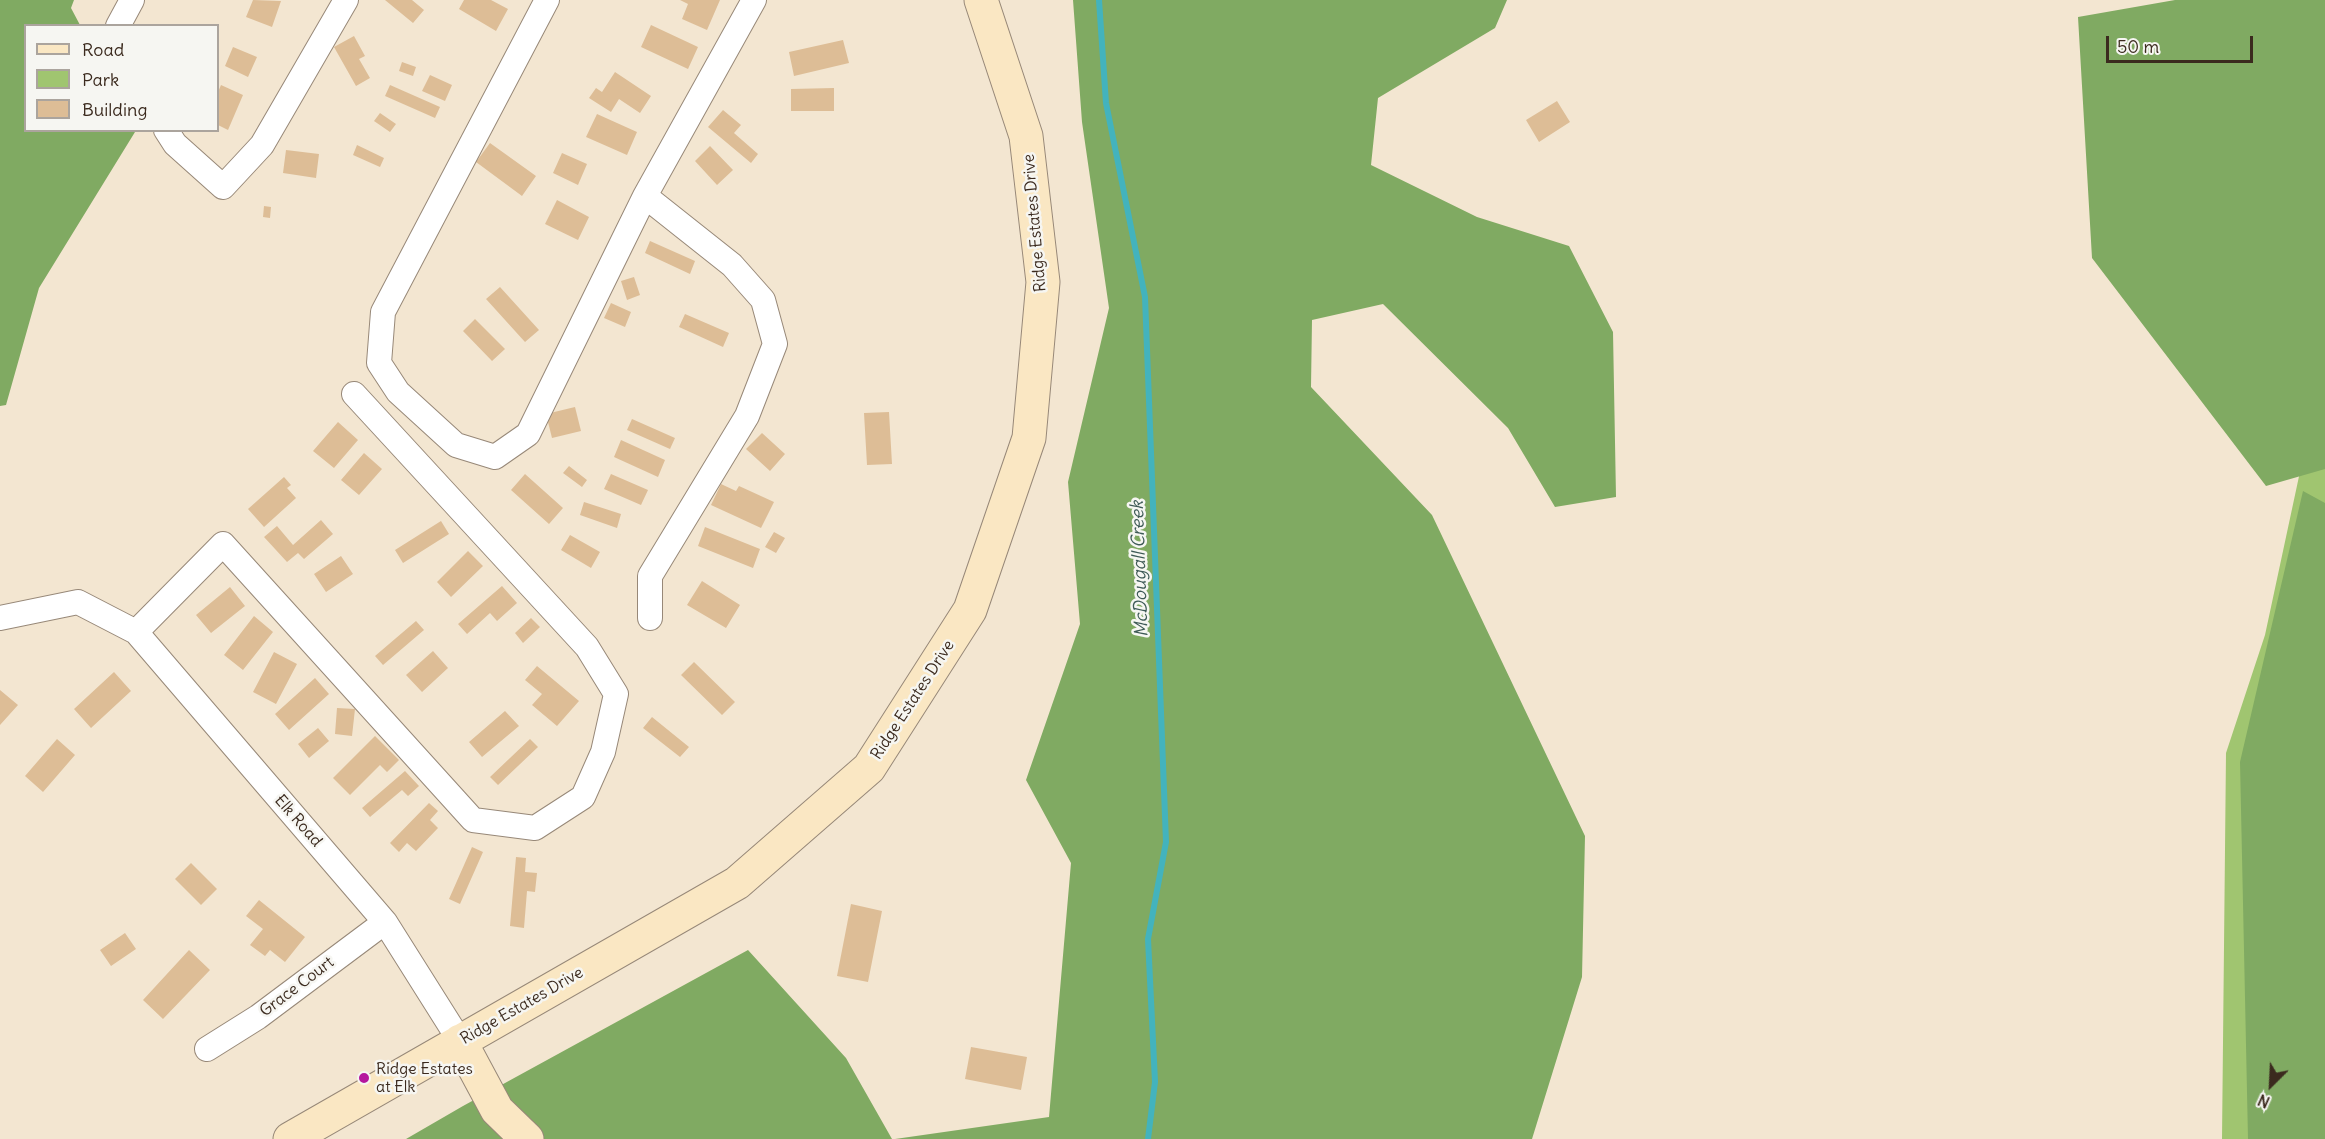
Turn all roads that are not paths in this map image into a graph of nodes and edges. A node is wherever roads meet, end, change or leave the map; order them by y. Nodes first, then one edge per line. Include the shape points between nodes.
1 (132, 0) edge
2 (346, 0) edge
3 (547, 0) edge
4 (754, 0) edge
5 (981, 0) edge
6 (119, 24) edge
7 (167, 132) edge
8 (645, 196) junction
9 (354, 393) dead end
10 (0, 618) edge
11 (650, 618) dead end
12 (136, 632) junction
13 (385, 922) junction
14 (460, 1041) junction
15 (207, 1049) dead end
16 (290, 1139) edge
17 (527, 1139) edge

1 - 6 street
2 - 7 street via 262,145 223,187 175,144
3 - 8 street via 383,312 378,363 398,392 456,446 495,457 528,434
4 - 8 street
5 - 14 street, Ridge Estates Drive via 1026,136 1043,282 1029,438 970,610 869,768 737,883
8 - 11 street via 732,265 763,300 775,344 747,416 650,576
9 - 12 street via 586,647 616,694 603,752 583,797 535,828 473,820 223,544
10 - 12 street, Elk Road via 78,602
12 - 13 street, Elk Road
13 - 14 street, Elk Road
13 - 15 street, Grace Court via 258,1017
14 - 16 street, Ridge Estates Drive
14 - 17 street, Elk Road via 497,1110

